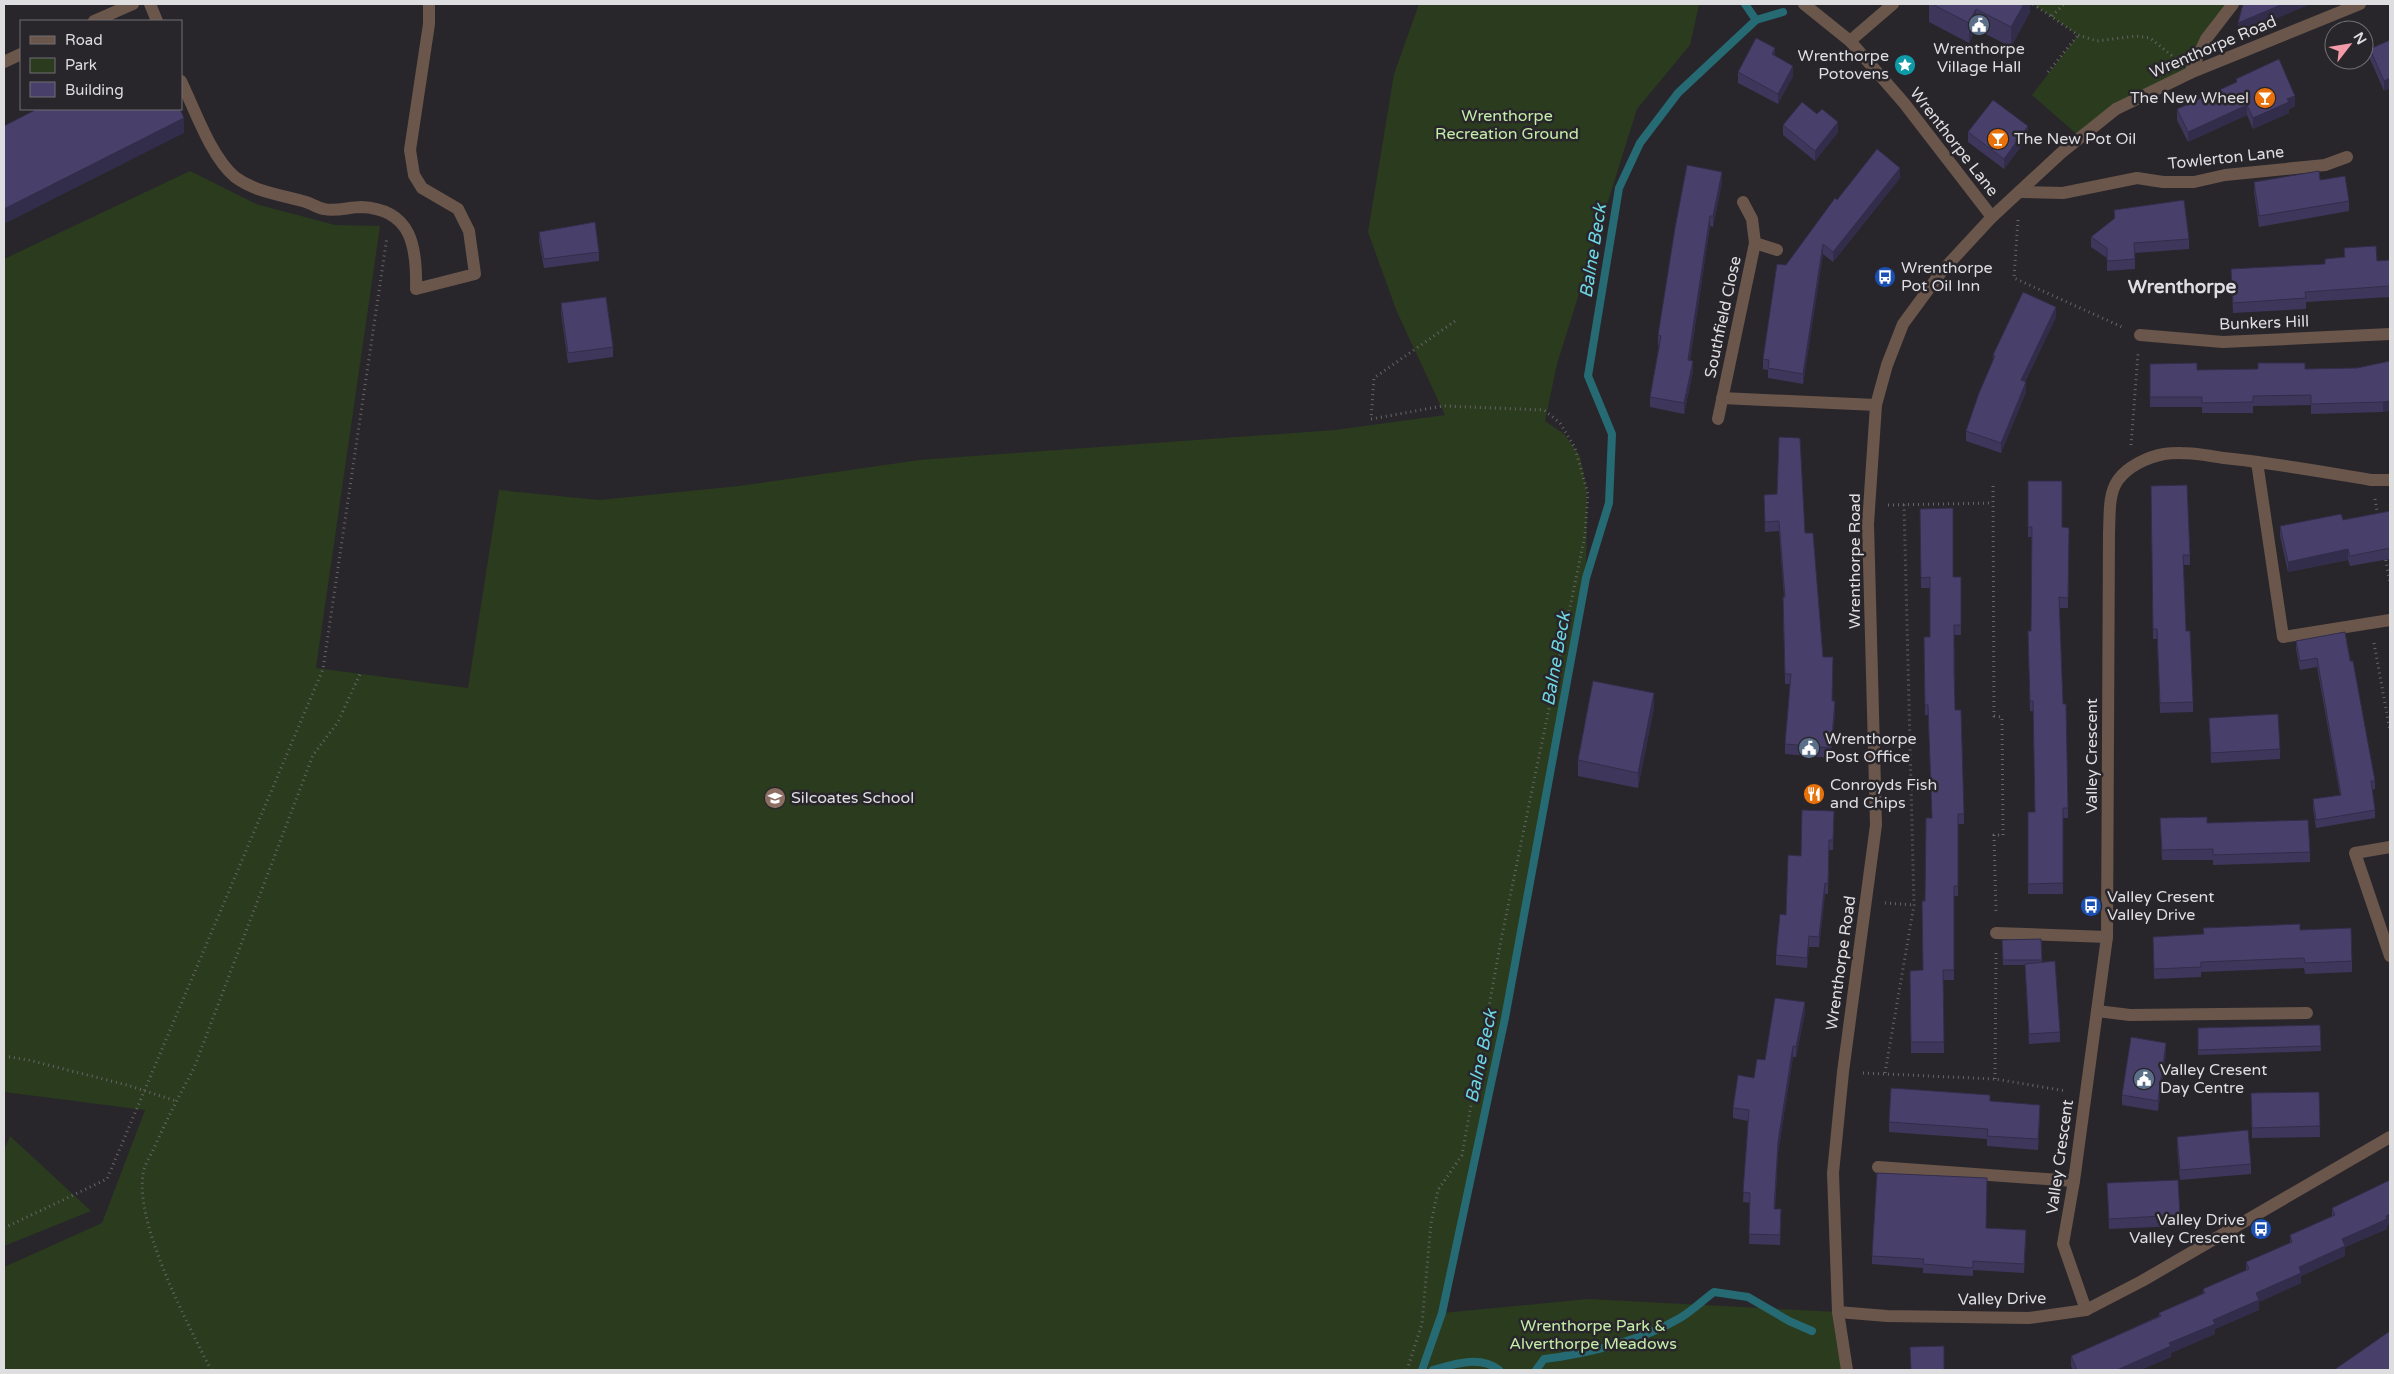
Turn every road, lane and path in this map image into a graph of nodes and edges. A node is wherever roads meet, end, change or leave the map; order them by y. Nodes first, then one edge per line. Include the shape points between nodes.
1 (133, 4) edge
2 (150, 4) edge
3 (429, 4) edge
4 (1804, 4) edge
5 (1893, 4) edge
6 (2033, 4) edge
7 (2064, 4) edge
8 (2233, 4) edge
9 (2360, 4) edge
10 (2052, 16) junction
11 (96, 20) edge
12 (157, 20) edge
13 (2078, 35) junction
14 (1850, 41) junction
15 (20, 54) edge
16 (4, 62) edge
17 (2048, 72) dead end
18 (2190, 73) junction
19 (182, 83) edge
20 (2346, 157) dead end
21 (2019, 192) junction
22 (1743, 202) dead end
23 (390, 214) junction
24 (1992, 217) junction
25 (1755, 243) junction
26 (1778, 250) dead end
27 (1458, 319) dead end
28 (2390, 334) edge
29 (2140, 335) junction
30 (1722, 398) junction
31 (1876, 405) junction
32 (1718, 419) dead end
33 (2257, 462) junction
34 (2130, 469) junction
35 (2372, 480) junction
36 (2390, 480) edge
37 (1993, 486) dead end
38 (1992, 503) junction
39 (1904, 504) junction
40 (1870, 505) junction
41 (2378, 518) edge
42 (2383, 546) edge
43 (2390, 584) edge
44 (2390, 620) edge
45 (2370, 623) junction
46 (360, 674) dead end
47 (2389, 717) edge
48 (2390, 731) edge
49 (2390, 847) edge
50 (1866, 902) junction
51 (1914, 905) junction
52 (1996, 933) junction
53 (2107, 938) junction
54 (2390, 956) edge
55 (2097, 1011) junction
56 (2307, 1013) dead end
57 (4, 1056) edge
58 (1843, 1072) junction
59 (1886, 1073) junction
60 (1995, 1079) junction
61 (144, 1091) junction
62 (2086, 1095) junction
63 (176, 1101) junction
64 (2390, 1137) edge
65 (1878, 1168) dead end
66 (2074, 1181) junction
67 (4, 1228) edge
68 (2086, 1310) junction
69 (1838, 1312) junction
70 (211, 1370) edge
71 (1407, 1370) edge
72 (1847, 1370) edge

1 - 11 street
2 - 12 street
3 - 23 street via 410,150 414,175 422,188 458,209 469,231 475,274 416,289 415,250 407,231
4 - 14 street, Wrenthorpe Lane
5 - 14 street
6 - 10 path
7 - 10 path
8 - 18 street via 2206,39
9 - 18 street, Wrenthorpe Road
10 - 13 path
13 - 17 path
13 - 18 path via 2097,41 2136,36 2150,38
14 - 24 street, Wrenthorpe Lane via 1904,103
15 - 16 street
18 - 21 street, Wrenthorpe Road via 2116,109
19 - 23 street via 221,162 249,186 324,209 359,207 382,209
20 - 21 street, Towlerton Lane via 2325,165 2225,175 2194,182 2137,178 2063,193
21 - 24 street, Wrenthorpe Road
21 - 29 path via 2014,278
22 - 25 street, Southfield Close via 1752,219
23 - 61 path via 323,669
24 - 31 street, Wrenthorpe Road via 1942,271 1903,324
25 - 26 street, Southfield Close
25 - 30 street, Southfield Close
27 - 71 path via 1374,378 1371,419 1443,406 1544,410 1560,423 1575,448 1588,502 1586,535 1501,940 1462,1155 1438,1190 1431,1223 1422,1324
28 - 29 street, Bunkers Hill via 2223,342
29 - 34 path
30 - 31 street, Southfield Close
30 - 32 street, Southfield Close
31 - 40 street, Wrenthorpe Road
33 - 34 street, Valley Crescent via 2166,454 2149,457
33 - 35 street, Valley Crescent
33 - 45 street via 2283,636
34 - 53 street, Valley Crescent via 2118,480 2111,498 2108,532
35 - 36 street, Valley Crescent
35 - 41 path
37 - 38 path
38 - 39 path
38 - 52 path via 1994,716 2002,717 2002,835 1994,835
39 - 40 path
39 - 51 path
40 - 50 street, Wrenthorpe Road via 1876,825
42 - 43 path
44 - 45 street
45 - 47 path
46 - 63 path via 338,722 313,754 194,1068
47 - 48 path
49 - 54 street via 2354,853
50 - 51 path
50 - 58 street, Wrenthorpe Road
51 - 59 path
52 - 53 street
52 - 60 path
53 - 55 street, Valley Crescent
55 - 56 street via 2130,1015
55 - 62 street, Valley Crescent
57 - 61 path
58 - 59 path
58 - 69 street, Wrenthorpe Road via 1833,1173
59 - 60 path
60 - 62 path
61 - 63 path
61 - 67 path via 106,1179
62 - 66 street, Valley Crescent
63 - 70 path via 143,1172 141,1197 154,1244 184,1318
64 - 68 street, Valley Drive
65 - 66 street
66 - 68 street, Valley Crescent via 2064,1244
68 - 69 street, Valley Drive via 2029,1318
69 - 72 street, Wrenthorpe Road

